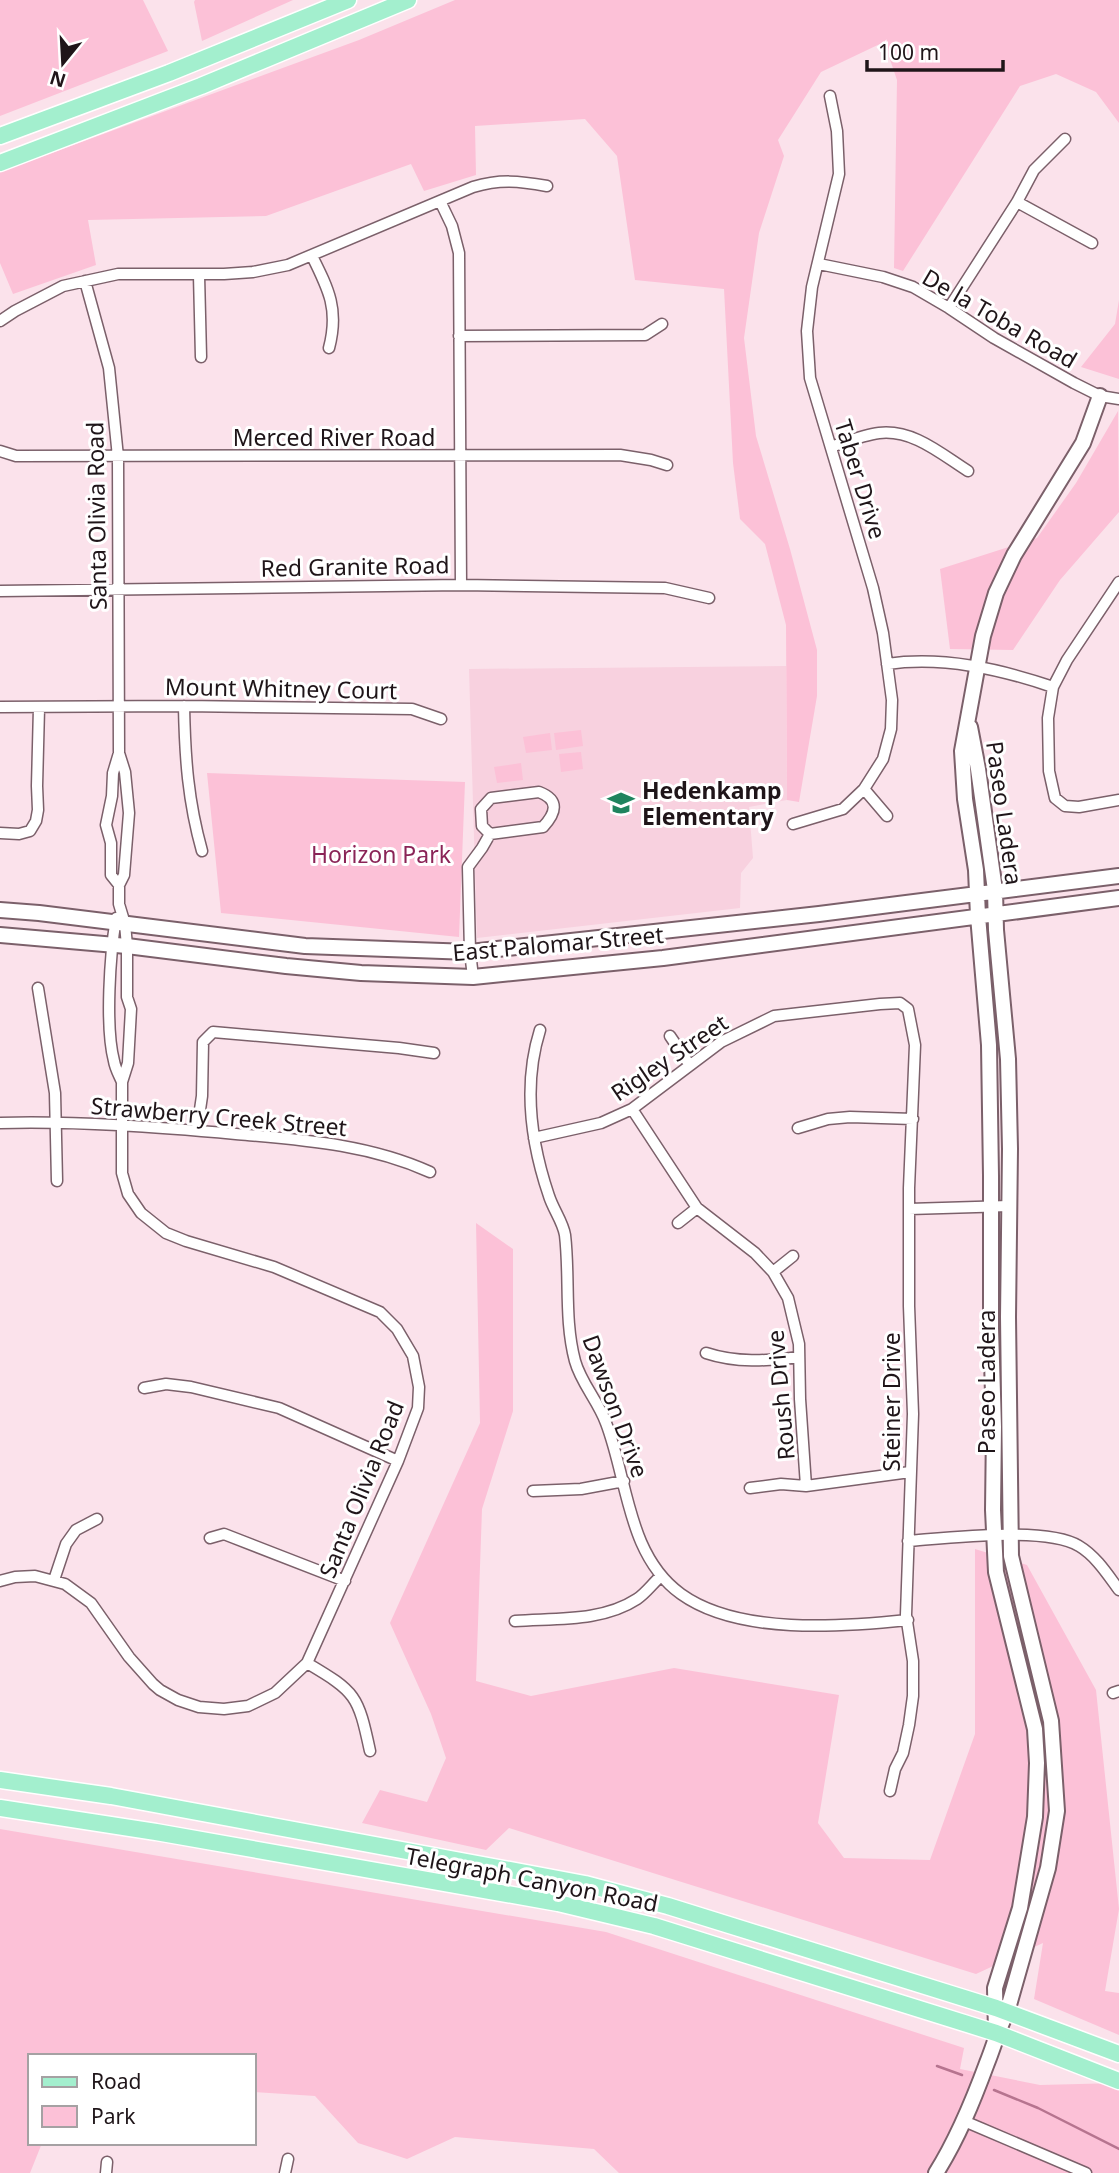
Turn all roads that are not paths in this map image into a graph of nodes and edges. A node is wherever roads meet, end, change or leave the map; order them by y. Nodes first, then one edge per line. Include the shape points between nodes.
1 (348, 0) edge
2 (408, 0) edge
3 (192, 64) junction
4 (201, 86) junction
5 (830, 96) dead end
6 (0, 136) edge
7 (1065, 139) dead end
8 (0, 163) edge
9 (547, 186) dead end
10 (440, 201) junction
11 (1017, 202) junction
12 (1091, 243) dead end
13 (312, 256) junction
14 (819, 264) junction
15 (199, 275) junction
16 (85, 281) junction
17 (950, 308) junction
18 (0, 321) edge
19 (662, 324) dead end
20 (459, 335) junction
21 (329, 348) dead end
22 (201, 357) dead end
23 (1100, 396) junction
24 (1119, 399) edge
25 (831, 447) junction
26 (0, 451) edge
27 (459, 456) junction
28 (118, 457) junction
29 (667, 465) dead end
30 (968, 471) dead end
31 (1119, 582) edge
32 (461, 585) junction
33 (117, 589) junction
34 (0, 591) edge
35 (709, 598) dead end
36 (887, 664) junction
37 (977, 668) junction
38 (1054, 687) junction
39 (119, 706) junction
40 (184, 706) junction
41 (0, 707) edge
42 (39, 708) junction
43 (441, 719) dead end
44 (969, 720) junction
45 (119, 753) junction
46 (864, 789) junction
47 (1119, 800) edge
48 (887, 816) dead end
49 (793, 824) dead end
50 (0, 833) edge
51 (490, 834) junction
52 (202, 851) dead end
53 (1119, 876) edge
54 (119, 885) junction
55 (995, 890) junction
56 (978, 893) junction
57 (1119, 898) edge
58 (0, 910) edge
59 (995, 914) junction
60 (978, 916) junction
61 (120, 923) junction
62 (0, 935) edge
63 (120, 945) junction
64 (470, 952) junction
65 (473, 977) junction
66 (38, 988) dead end
67 (908, 1009) joint
68 (540, 1030) dead end
69 (670, 1036) dead end
70 (434, 1053) dead end
71 (689, 1064) junction
72 (122, 1082) junction
73 (632, 1109) junction
74 (912, 1119) junction
75 (57, 1122) junction
76 (0, 1123) edge
77 (121, 1124) junction
78 (798, 1128) dead end
79 (197, 1130) junction
80 (534, 1138) junction
81 (430, 1172) dead end
82 (57, 1181) dead end
83 (1009, 1206) junction
84 (991, 1207) junction
85 (697, 1208) junction
86 (909, 1209) junction
87 (678, 1223) dead end
88 (793, 1256) dead end
89 (773, 1272) junction
90 (706, 1353) dead end
91 (799, 1357) junction
92 (144, 1388) dead end
93 (398, 1461) junction
94 (911, 1472) junction
95 (624, 1481) junction
96 (806, 1486) junction
97 (751, 1488) dead end
98 (533, 1491) dead end
99 (97, 1519) dead end
100 (995, 1535) junction
101 (1010, 1535) junction
102 (210, 1538) dead end
103 (908, 1541) junction
104 (661, 1576) junction
105 (54, 1580) junction
106 (0, 1581) edge
107 (345, 1581) junction
108 (1119, 1590) edge
109 (908, 1620) junction
110 (515, 1621) dead end
111 (307, 1663) junction
112 (370, 1751) dead end
113 (0, 1780) edge
114 (890, 1791) dead end
115 (0, 1808) edge
116 (1001, 2010) junction
117 (996, 2033) junction
118 (1119, 2054) edge
119 (1119, 2081) edge
120 (964, 2121) junction
121 (288, 2158) dead end
122 (285, 2173) edge
123 (936, 2173) edge
124 (1086, 2173) edge

1 - 3 main road
2 - 4 main road
3 - 4 main road
3 - 6 main road
4 - 8 main road
5 - 14 street, Taber Drive via 839,174
7 - 11 street via 1034,170
9 - 10 street via 514,180 490,182
10 - 13 street
10 - 20 street via 459,253
11 - 12 street
11 - 17 street
13 - 15 street via 253,272
13 - 21 street via 332,302 334,328
14 - 17 street, De la Toba Road via 913,287
14 - 25 street, Taber Drive via 812,287 807,352
15 - 16 street via 130,273
15 - 22 street
16 - 18 street via 63,286
16 - 28 street, Santa Olivia Road via 109,368
17 - 23 street, De la Toba Road via 994,338
19 - 20 street via 645,335
20 - 27 street
23 - 24 street, De la Toba Road
23 - 37 main road, Paseo Ladera via 1083,443 996,593
25 - 30 street via 878,433 895,433 919,440
25 - 36 street, Taber Drive via 869,568
26 - 28 street, Merced River Road via 16,456
27 - 28 street, Merced River Road
27 - 29 street, Merced River Road via 621,455
27 - 32 street
28 - 33 street, Santa Olivia Road
31 - 38 street
32 - 33 street, Red Granite Road
32 - 35 street, Red Granite Road via 666,588
33 - 34 street, Red Granite Road
33 - 39 street, Santa Olivia Road
36 - 37 street via 940,661
36 - 46 street, Taber Drive via 891,729 883,759
37 - 38 street
37 - 44 main road, Paseo Ladera
38 - 47 street via 1048,718 1049,771 1055,799 1079,807
39 - 40 street, Mount Whitney Court
39 - 42 street, Mount Whitney Court
39 - 45 street, Santa Olivia Road
40 - 43 street, Mount Whitney Court via 412,709
40 - 52 street via 186,770
41 - 42 street, Mount Whitney Court
42 - 50 street via 36,821 30,831
44 - 55 main road, Paseo Ladera
44 - 56 main road, Paseo Ladera via 962,751
45 - 54 street, Santa Olivia Road via 129,813 124,875
45 - 54 street, Santa Olivia Road via 106,825 111,875
46 - 48 street
46 - 49 street, Taber Drive via 842,809
51 - 51 street via 543,827 553,816 554,806 539,792 491,798 481,809 482,826
51 - 64 street via 468,867
53 - 55 main road, East Palomar Street
54 - 61 street, Santa Olivia Road
55 - 56 main road, East Palomar Street
55 - 59 main road, Paseo Ladera
56 - 60 main road, Paseo Ladera
56 - 64 main road, East Palomar Street via 819,915
57 - 59 main road, East Palomar Street
58 - 61 main road, East Palomar Street
59 - 60 main road, East Palomar Street
59 - 83 main road, Paseo Ladera via 1008,1059
60 - 65 main road, East Palomar Street via 663,958
60 - 84 main road, Paseo Ladera via 989,1045
61 - 63 street, Santa Olivia Road
61 - 64 main road, East Palomar Street via 305,946
62 - 63 main road, East Palomar Street
63 - 65 main road, East Palomar Street via 324,970
63 - 72 street, Santa Olivia Road via 131,1009 128,1063
63 - 72 street, Santa Olivia Road via 110,1005 114,1062
64 - 65 street
66 - 75 street
67 - 71 street, Rigley Street via 900,1003 880,1004 774,1016
67 - 74 street, Steiner Drive via 915,1045
68 - 80 street, Dawson Drive via 531,1070
69 - 71 street
70 - 79 street via 213,1032 203,1042
71 - 73 street, Rigley Street
72 - 77 street, Santa Olivia Road
73 - 80 street, Rigley Street via 601,1124
73 - 85 street, Roush Drive
74 - 78 street via 850,1117
74 - 86 street, Steiner Drive
75 - 76 street, Strawberry Creek Street
75 - 77 street, Strawberry Creek Street
75 - 82 street
77 - 79 street, Strawberry Creek Street
77 - 93 street, Santa Olivia Road via 122,1173 128,1194 158,1228 338,1293 380,1312 397,1329 413,1356 419,1387 415,1418
79 - 81 street, Strawberry Creek Street via 339,1144 403,1160
80 - 95 street, Dawson Drive via 550,1198 565,1232 575,1363 603,1416
83 - 84 street
83 - 101 main road, Paseo Ladera
84 - 86 street
84 - 100 main road, Paseo Ladera
85 - 87 street
85 - 89 street, Roush Drive
86 - 94 street, Steiner Drive
88 - 89 street
89 - 91 street, Roush Drive via 788,1298
90 - 91 street via 724,1359 765,1361
91 - 96 street, Roush Drive
92 - 93 street via 166,1384 191,1387 279,1408
93 - 107 street, Santa Olivia Road
94 - 96 street
94 - 103 street, Steiner Drive
95 - 98 street
95 - 104 street, Dawson Drive via 636,1532
96 - 97 street
99 - 105 street via 76,1530
100 - 101 street
100 - 103 street
100 - 116 main road, Paseo Ladera via 996,1572 1035,1729 1037,1763 1031,1852 1020,1908 995,1988
101 - 108 street via 1077,1544
101 - 116 main road, Paseo Ladera via 1011,1556 1051,1721 1057,1811 1048,1868
102 - 107 street via 224,1534
103 - 109 street, Steiner Drive
104 - 109 street, Dawson Drive via 705,1608 766,1623 836,1627
104 - 110 street via 638,1598 611,1612
105 - 106 street, Santa Olivia Road via 25,1576
105 - 111 street, Santa Olivia Road via 92,1603 153,1684 187,1704 211,1709 248,1706 275,1693
107 - 111 street, Santa Olivia Road
109 - 114 street, Steiner Drive via 913,1696 903,1753
111 - 112 street via 340,1682 356,1699
113 - 116 main road, Telegraph Canyon Road via 111,1796 585,1884
115 - 117 main road, Telegraph Canyon Road via 558,1903 654,1926
116 - 117 main road, Paseo Ladera
116 - 118 main road, Telegraph Canyon Road
117 - 119 main road, Telegraph Canyon Road
117 - 120 main road, Paseo Ladera
120 - 123 main road, Paseo Ladera
120 - 124 street
121 - 122 street

